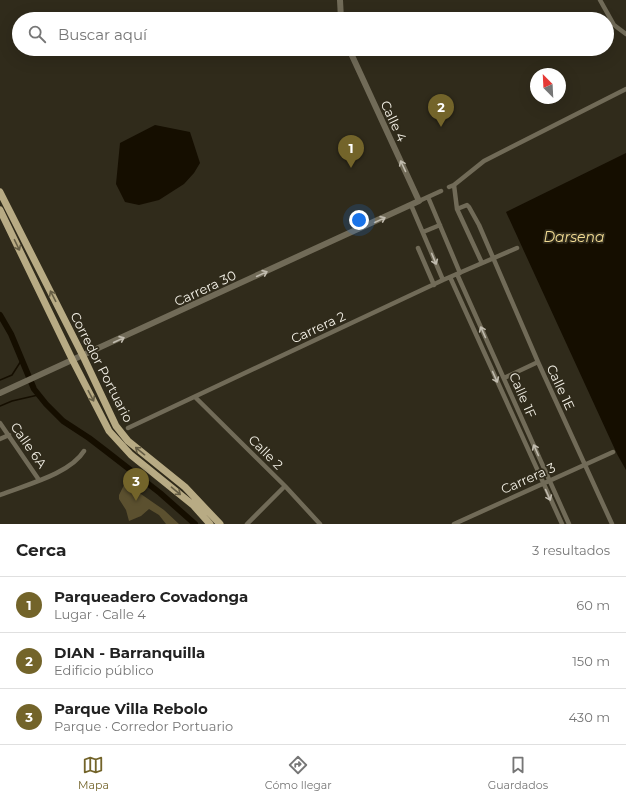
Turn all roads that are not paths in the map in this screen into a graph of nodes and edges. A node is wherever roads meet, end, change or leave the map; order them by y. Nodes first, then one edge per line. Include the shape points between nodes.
1 (340, 0) edge
2 (600, 0) edge
3 (341, 12) edge
4 (607, 12) edge
5 (614, 24) edge
6 (626, 34) edge
7 (352, 56) edge
8 (626, 89) edge
9 (442, 191) dead end
10 (0, 192) edge
11 (428, 197) junction
12 (419, 201) junction
13 (411, 205) junction
14 (457, 209) junction
15 (0, 210) edge
16 (440, 225) junction
17 (423, 232) junction
18 (418, 248) dead end
19 (517, 248) dead end
20 (493, 258) junction
21 (482, 263) junction
22 (459, 274) junction
23 (450, 277) junction
24 (443, 280) junction
25 (434, 285) junction
26 (83, 356) junction
27 (73, 361) junction
28 (538, 362) junction
29 (504, 378) junction
30 (509, 389) junction
31 (502, 392) junction
32 (0, 394) edge
33 (195, 397) junction
34 (0, 423) edge
35 (128, 428) dead end
36 (9, 435) junction
37 (0, 439) edge
38 (84, 451) dead end
39 (613, 452) dead end
40 (585, 465) junction
41 (39, 480) junction
42 (549, 481) junction
43 (543, 483) junction
44 (285, 486) junction
45 (0, 495) edge
46 (210, 524) edge
47 (220, 524) edge
48 (246, 524) edge
49 (320, 524) edge
50 (454, 524) edge
51 (562, 524) edge
52 (569, 524) edge
53 (612, 524) edge

1 - 3 street
2 - 4 street
5 - 6 street
12 -> 7 street, Calle 4
8 - 14 street via 484,161 451,186
9 - 11 street
26 -> 10 main road, Corredor Portuario
11 - 12 street
11 - 16 street, Calle 1F
12 - 13 street, Carrera 30
13 - 17 street
26 -> 13 street, Carrera 30
14 - 20 street, Calle 1E via 467,205 470,207
14 - 21 street
15 -> 27 main road, Corredor Portuario
16 - 17 street
16 - 22 street, Calle 1F
17 -> 24 street
18 - 25 street
19 - 20 street, Carrera 2
20 - 21 street, Carrera 2
20 - 28 street, Calle 1E
21 - 22 street, Carrera 2
22 - 23 street, Carrera 2
29 -> 22 street, Calle 1F
23 - 24 street, Carrera 2
23 -> 31 street, Calle 1F
24 - 25 street, Carrera 2
25 - 33 street, Carrera 2
26 - 27 street, Carrera 30
47 -> 26 main road, Corredor Portuario via 185,487 128,441 116,426
27 - 32 street, Carrera 30
27 -> 46 main road, Corredor Portuario via 115,438 131,455 193,505
28 - 29 street
28 - 40 street, Calle 1E
29 - 30 street, Calle 1F
30 - 31 street
42 -> 30 street, Calle 1F
31 - 43 street, Calle 1F
33 - 35 street, Carrera 2
33 - 44 street, Calle 2
34 - 36 street, Calle 6A
36 - 37 street
36 - 41 street, Calle 6A
38 - 41 street via 73,463
39 - 40 street, Carrera 3
40 - 42 street, Carrera 3
40 - 53 street, Calle 1E
41 - 45 street
42 - 43 street, Carrera 3
42 - 52 street, Calle 1F
43 - 50 street, Carrera 3
43 -> 51 street, Calle 1F
44 - 48 street
44 - 49 street, Calle 2

